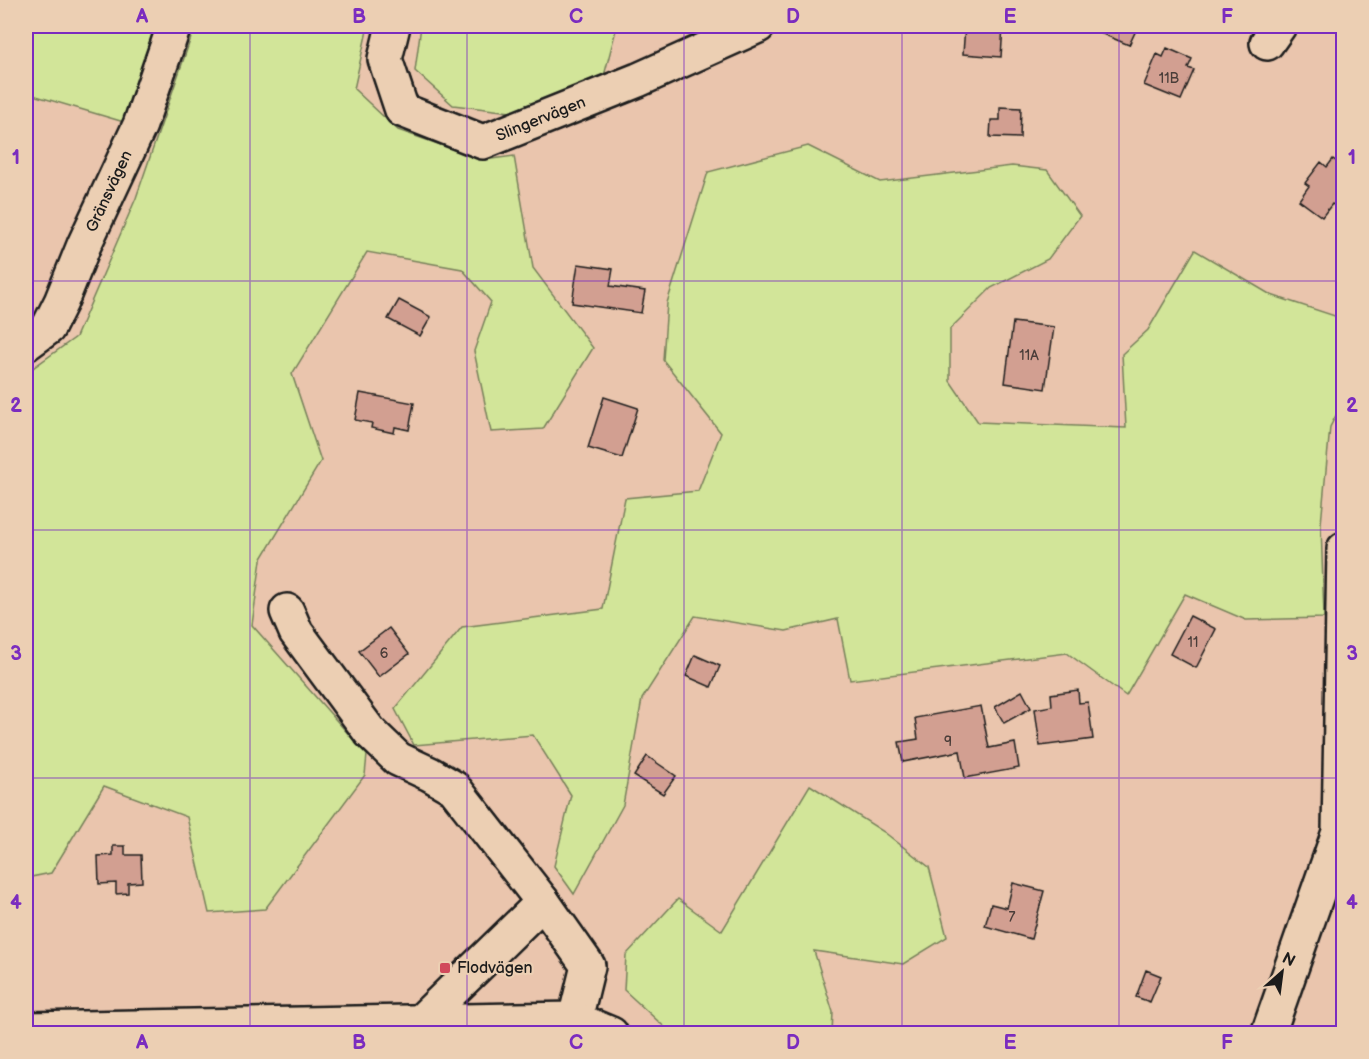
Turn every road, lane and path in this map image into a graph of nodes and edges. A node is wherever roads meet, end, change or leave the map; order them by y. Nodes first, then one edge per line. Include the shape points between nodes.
1 (174, 26) edge
2 (393, 26) edge
3 (759, 26) edge
4 (26, 344) edge
5 (1344, 549) edge
6 (287, 611) dead end
7 (543, 902) junction
8 (575, 1019) junction
9 (420, 1022) junction
10 (26, 1029) edge
11 (611, 1034) edge
12 (1268, 1034) edge

1 - 4 street, Gränsvägen via 140,125 48,328
2 - 3 street, Slingervägen via 385,59 402,110 483,142
5 - 12 street via 1339,832
6 - 7 street via 296,632 370,732 398,759 454,788
7 - 8 street via 588,966
7 - 9 street
8 - 9 street
8 - 11 street
9 - 10 street

